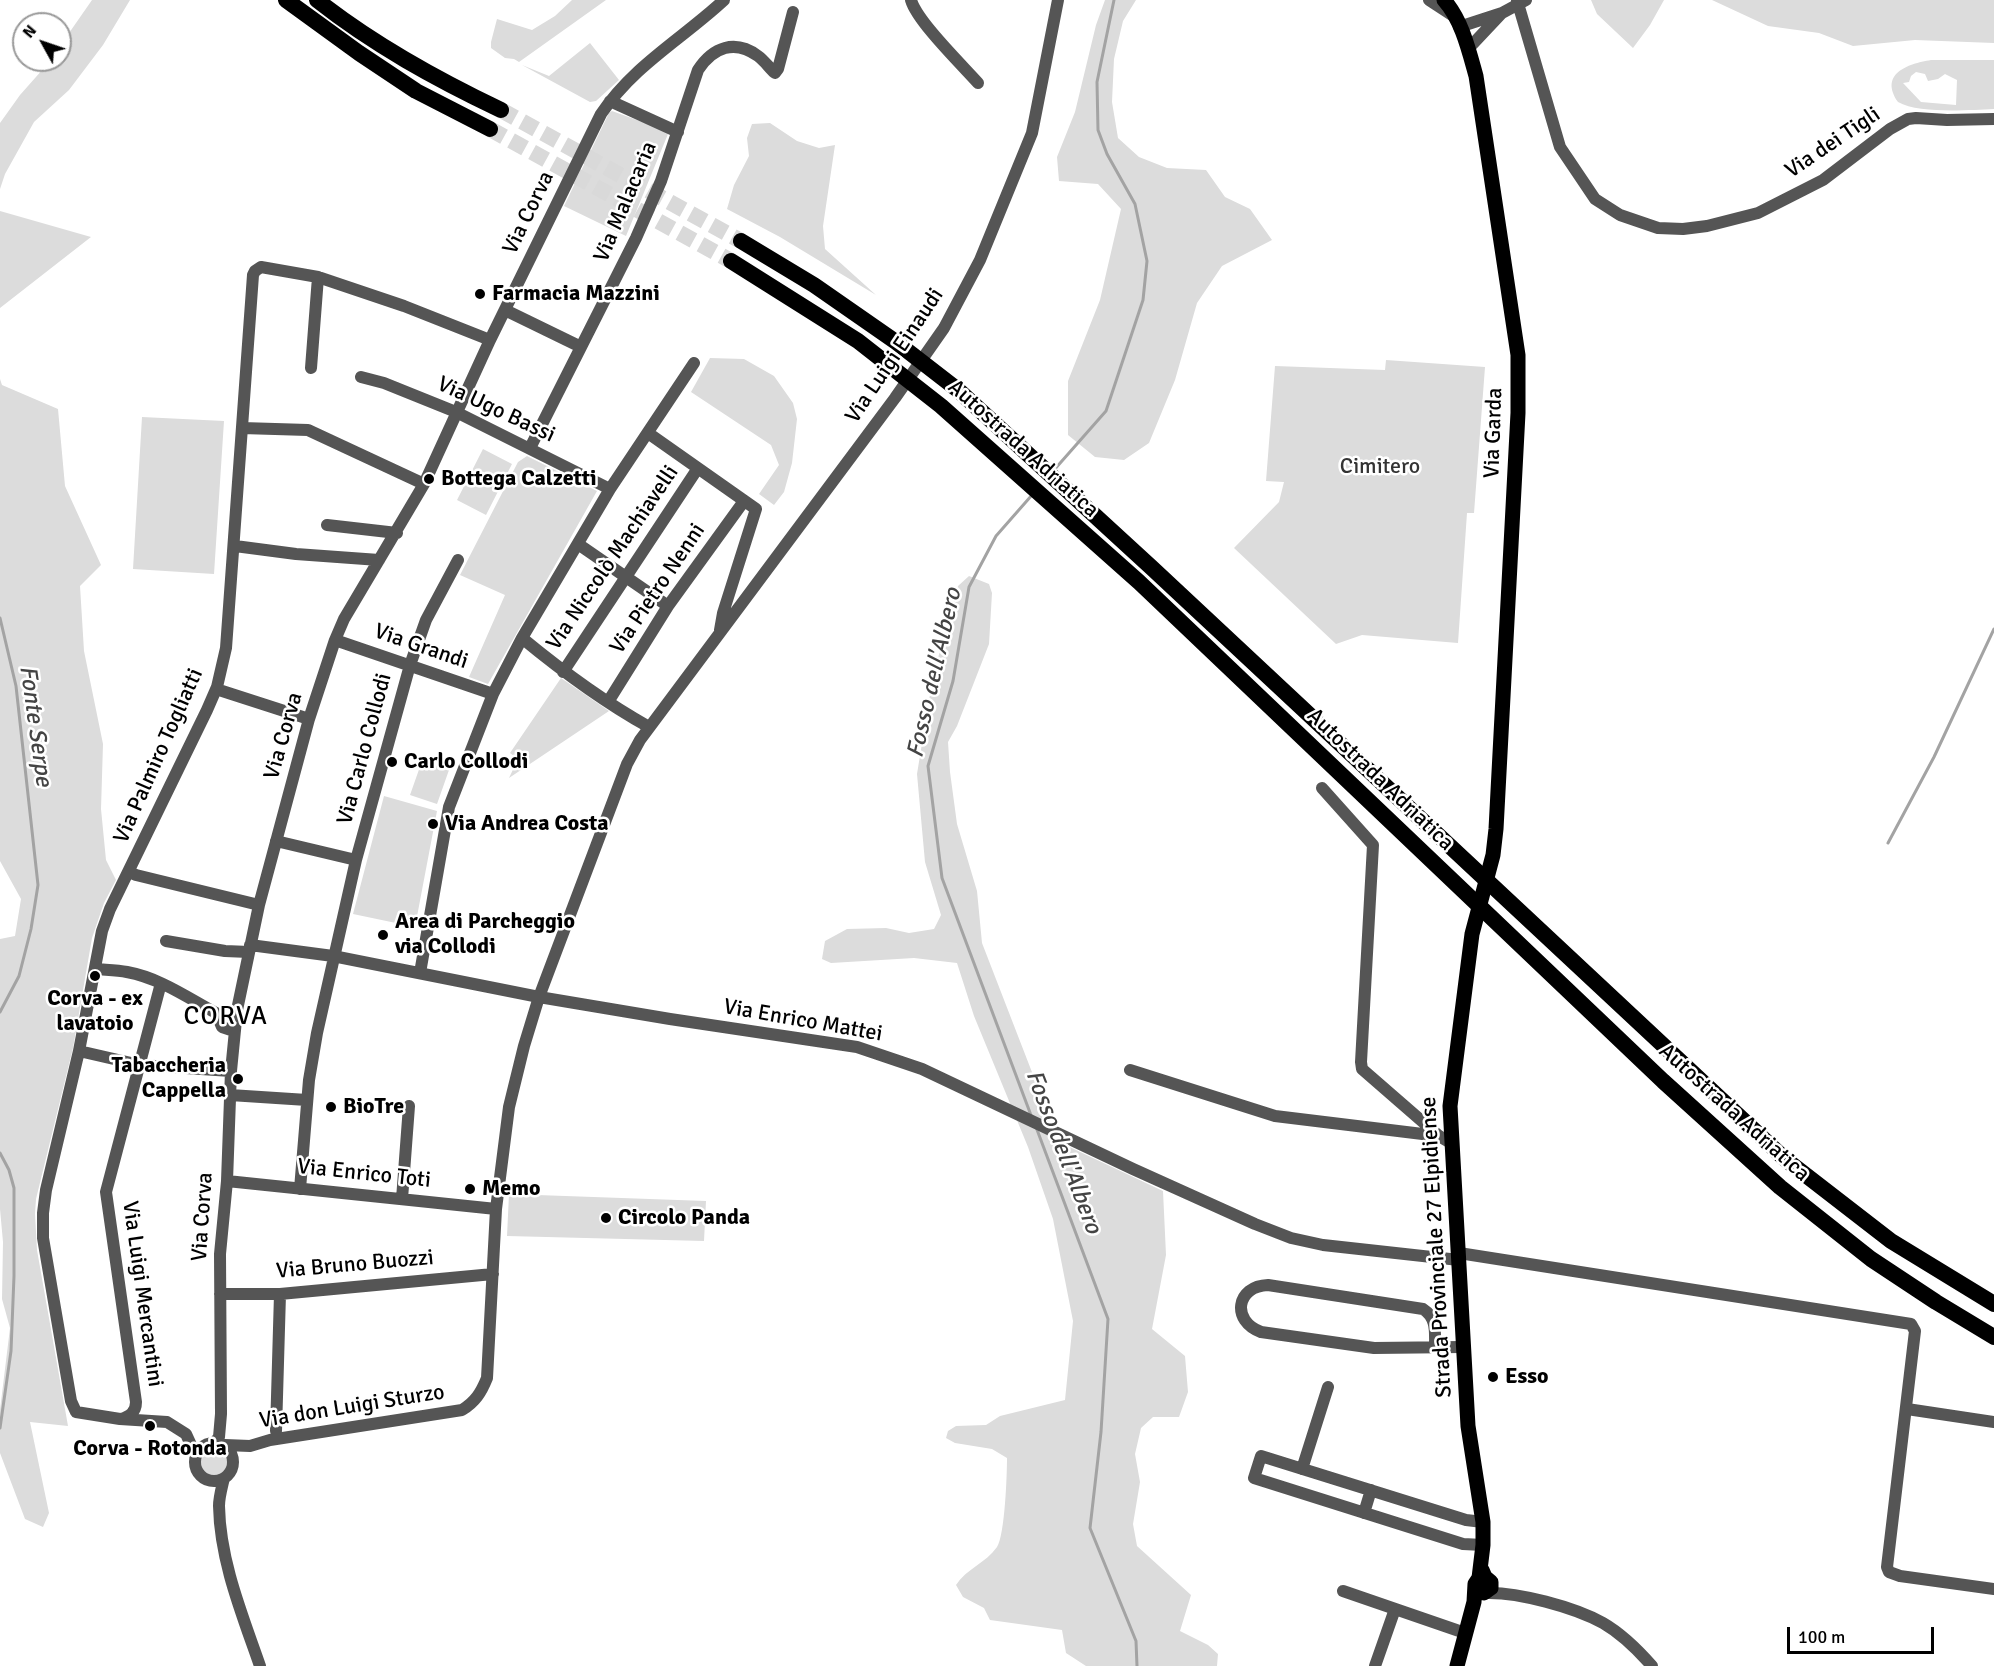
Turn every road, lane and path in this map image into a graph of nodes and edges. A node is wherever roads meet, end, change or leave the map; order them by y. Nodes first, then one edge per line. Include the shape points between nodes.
1 (286, 0) edge
2 (317, 0) edge
3 (724, 0) edge
4 (911, 0) edge
5 (1058, 0) edge
6 (1429, 0) edge
7 (1444, 0) edge
8 (1520, 1) edge
9 (793, 12) dead end
10 (1502, 13) junction
11 (1457, 22) junction
12 (1469, 48) junction
13 (978, 83) dead end
14 (610, 101) junction
15 (501, 110) tunnel mouth
16 (1994, 119) edge
17 (490, 129) tunnel mouth
18 (678, 132) junction
19 (741, 241) tunnel mouth
20 (731, 261) tunnel mouth
21 (318, 277) junction
22 (505, 310) junction
23 (490, 340) junction
24 (581, 347) junction
25 (694, 363) dead end
26 (311, 368) dead end
27 (361, 377) dead end
28 (456, 412) junction
29 (242, 428) junction
30 (648, 433) junction
31 (530, 448) junction
32 (698, 468) junction
33 (424, 484) junction
34 (610, 489) junction
35 (744, 501) junction
36 (327, 525) dead end
37 (397, 533) junction
38 (578, 544) junction
39 (235, 546) junction
40 (379, 560) junction
41 (458, 560) dead end
42 (626, 577) junction
43 (668, 606) junction
44 (719, 634) junction
45 (522, 638) junction
46 (335, 640) junction
47 (410, 665) junction
48 (563, 672) junction
49 (216, 689) junction
50 (493, 694) junction
51 (608, 702) junction
52 (309, 719) junction
53 (649, 727) junction
54 (1322, 788) dead end
55 (276, 841) junction
56 (1493, 855) joint
57 (356, 860) junction
58 (129, 872) junction
59 (259, 905) junction
60 (166, 941) dead end
61 (250, 949) junction
62 (333, 956) junction
63 (95, 969) junction
64 (420, 973) junction
65 (161, 983) junction
66 (539, 997) junction
67 (237, 1010) junction
68 (216, 1013) junction
69 (234, 1031) junction
70 (79, 1052) junction
71 (140, 1065) junction
72 (1130, 1070) dead end
73 (231, 1071) junction
74 (230, 1095) junction
75 (307, 1100) junction
76 (409, 1106) dead end
77 (1445, 1139) junction
78 (227, 1181) junction
79 (300, 1189) junction
80 (402, 1199) junction
81 (496, 1209) junction
82 (1459, 1256) junction
83 (492, 1274) junction
84 (220, 1294) junction
85 (280, 1294) junction
86 (1994, 1304) edge
87 (1994, 1337) edge
88 (1435, 1347) junction
89 (1462, 1347) junction
90 (1328, 1387) dead end
91 (136, 1402) junction
92 (1907, 1409) junction
93 (462, 1410) joint
94 (120, 1419) junction
95 (1994, 1422) edge
96 (276, 1431) dead end
97 (216, 1444) junction
98 (250, 1446) junction
99 (196, 1456) junction
100 (233, 1459) junction
101 (1302, 1469) junction
102 (224, 1478) junction
103 (209, 1480) junction
104 (1371, 1490) junction
105 (219, 1504) junction
106 (1364, 1513) junction
107 (1483, 1522) junction
108 (1483, 1545) junction
109 (1481, 1584) junction
110 (1994, 1589) edge
111 (1343, 1591) dead end
112 (1395, 1609) junction
113 (1465, 1633) junction
114 (260, 1666) edge
115 (1375, 1666) edge
116 (1457, 1666) edge
117 (1652, 1666) edge

1 - 17 highway via 416,91
2 - 15 highway via 376,43
3 - 14 street, Via Corva via 646,63
4 - 13 street via 925,23
5 - 44 street, Via Luigi Einaudi via 1032,133 975,270 944,328
6 - 11 street
7 - 11 main road, Via Garda
8 - 10 street
8 - 16 street, Via dei Tigli via 1560,147 1595,199 1639,223 1658,228 1707,226 1758,213 1823,180 1908,119
9 - 18 street, Via Malacaria via 775,73 757,55 743,48 718,50 705,59
10 - 11 street
10 - 12 street
11 - 12 main road, Via Garda
12 - 56 main road, Via Garda via 1518,355
14 - 18 street
14 - 22 street, Via Corva
18 - 24 street, Via Malacaria via 636,238
19 - 86 highway, Autostrada Adriatica via 814,285 958,390 1785,1159 1891,1241
20 - 87 highway, Autostrada Adriatica via 835,325 904,375 1139,582 1663,1081 1780,1187 1871,1258
21 - 23 street, Via Palmiro Togliatti
21 - 26 street
21 - 29 street, Via Palmiro Togliatti via 265,267 255,271
22 - 23 street, Via Corva
22 - 24 street
23 - 28 street, Via Corva
24 - 31 street, Via Malacaria
25 - 30 street
27 - 28 street, Via Ugo Bassi
28 - 31 street, Via Ugo Bassi
28 - 33 street, Via Corva
29 - 33 street via 309,430
29 - 39 street, Via Palmiro Togliatti
30 - 32 street
30 - 34 street
31 - 34 street, Via Ugo Bassi
32 - 35 street
32 - 42 street, Via Niccolò Machiavelli
33 - 37 street, Via Corva
34 - 38 street
35 - 43 street, Via Pietro Nenni
35 - 44 street, Via Luigi Einaudi via 756,509
36 - 37 street
37 - 40 street, Via Corva
38 - 42 street
38 - 45 street
39 - 40 street
39 - 49 street, Via Palmiro Togliatti via 226,648
40 - 46 street, Via Corva
41 - 47 street, Via Carlo Collodi via 426,620
42 - 43 street
42 - 48 street, Via Niccolò Machiavelli
43 - 51 street, Via Pietro Nenni
44 - 53 street, Via Luigi Einaudi
45 - 48 street
45 - 50 street
46 - 47 street, Via Grandi
46 - 52 street, Via Corva
47 - 50 street, Via Grandi
47 - 57 street, Via Carlo Collodi
48 - 51 street
49 - 52 street
49 - 58 street, Via Palmiro Togliatti
50 - 64 street via 449,807
51 - 53 street
52 - 55 street, Via Corva
53 - 66 street, Via Luigi Einaudi via 627,764
54 - 77 street via 1373,845 1362,1069
55 - 57 street
55 - 59 street, Via Corva
56 - 77 main road, Strada Provinciale 27 Elpidiense via 1472,934
57 - 62 street, Via Carlo Collodi
58 - 59 street
58 - 63 street, Via Palmiro Togliatti via 102,931
59 - 61 street, Via Corva
60 - 61 street, Via Enrico Mattei via 225,951
61 - 62 street, Via Enrico Mattei
61 - 67 street, Via Corva
62 - 64 street, Via Enrico Mattei
62 - 75 street, Via Carlo Collodi
63 - 65 street via 126,972
63 - 70 street, Via Palmiro Togliatti
64 - 66 street, Via Enrico Mattei
65 - 68 street
65 - 71 street, Via Luigi Mercantini
66 - 81 street, Via Luigi Einaudi via 509,1107
66 - 82 street, Via Enrico Mattei via 858,1047 922,1069 1291,1238 1323,1245
67 - 68 street
67 - 69 street, Via Corva
68 - 69 street via 222,1027
69 - 73 street, Via Corva
70 - 71 street
70 - 94 street, Via Palmiro Togliatti via 46,1190 43,1230 70,1401 76,1412
71 - 73 street
71 - 91 street, Via Luigi Mercantini via 106,1192
72 - 77 street via 1275,1116
73 - 74 street, Via Corva
74 - 75 street
74 - 78 street, Via Corva
75 - 79 street, Via Carlo Collodi
76 - 80 street
77 - 82 main road, Strada Provinciale 27 Elpidiense
78 - 79 street, Via Enrico Toti
78 - 84 street, Via Corva
79 - 80 street, Via Enrico Toti
80 - 81 street, Via Enrico Toti
81 - 83 street, Via Luigi Einaudi
82 - 89 main road, Strada Provinciale 27 Elpidiense
82 - 92 street, Via Enrico Mattei via 1907,1322 1915,1331
83 - 85 street, Via Bruno Buozzi
83 - 93 street, Via Luigi Einaudi via 487,1378 477,1398
84 - 85 street, Via Bruno Buozzi
84 - 97 street, Via Corva via 221,1414
85 - 96 street
88 - 88 street via 1374,1348 1261,1332 1245,1322 1241,1305 1250,1289 1268,1284 1423,1309 1434,1322
88 - 89 street
89 - 107 main road, Strada Provinciale 27 Elpidiense via 1468,1426
90 - 101 street
91 - 94 street via 130,1415
91 - 97 street via 156,1416 177,1419 199,1440
92 - 95 street
92 - 110 street, Via Enrico Mattei via 1889,1572
93 - 98 street, Via don Luigi Sturzo
94 - 99 street via 177,1426 186,1434
97 - 98 street, Via don Luigi Sturzo
97 - 99 street
97 - 100 street via 232,1454
98 - 100 street, Via don Luigi Sturzo
99 - 103 street via 196,1468
100 - 102 street
101 - 104 street
101 - 106 street via 1261,1456 1254,1478
102 - 103 street
102 - 105 street
103 - 105 street
104 - 106 street
104 - 107 street
105 - 114 street via 224,1553
106 - 108 street via 1463,1544
107 - 108 main road, Strada Provinciale 27 Elpidiense
108 - 109 main road, Strada Provinciale 27 Elpidiense
109 - 113 main road, Strada Provinciale 27 Elpidiense
109 - 117 street via 1602,1623 1638,1650
111 - 112 street
112 - 113 street
112 - 115 street
113 - 116 main road, Strada Provinciale 27 Elpidiense

